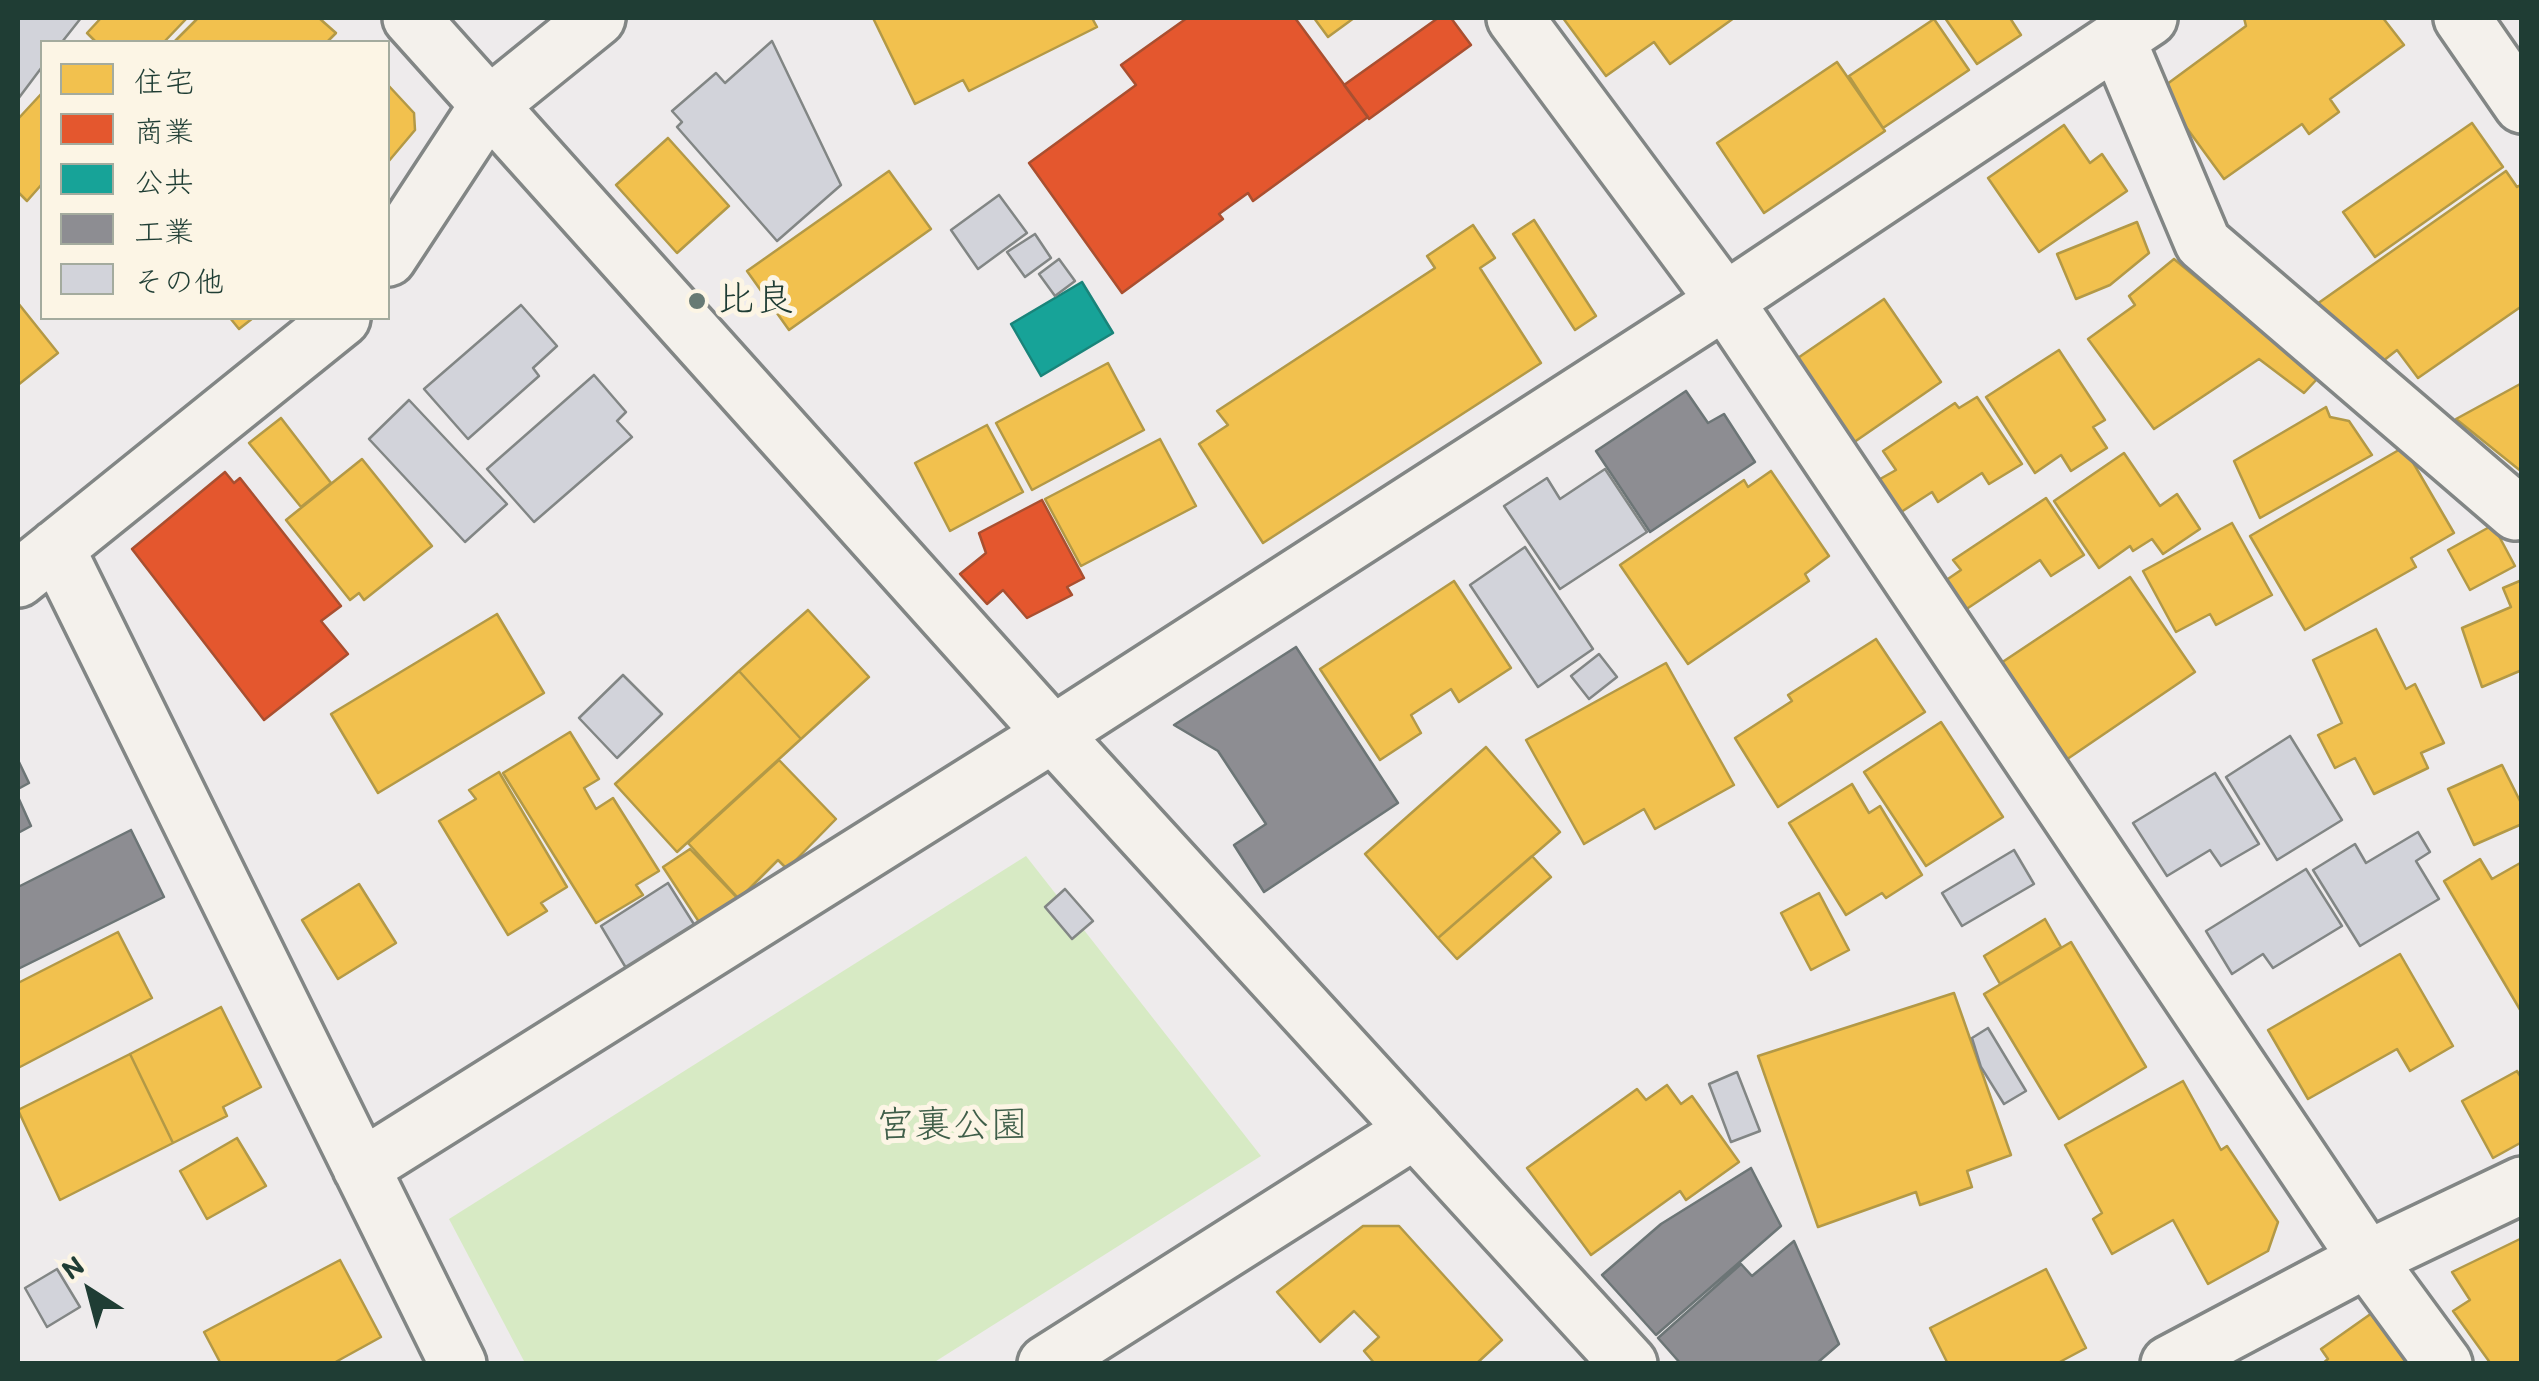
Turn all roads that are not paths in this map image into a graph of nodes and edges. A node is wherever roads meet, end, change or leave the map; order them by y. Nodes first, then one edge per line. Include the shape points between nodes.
1 (411, 18) edge
2 (597, 18) edge
3 (1515, 18) edge
4 (2462, 18) edge
5 (2133, 28) edge
6 (2522, 104) edge
7 (487, 107) junction
8 (390, 255) edge
9 (1725, 301) junction
10 (340, 320) edge
11 (2522, 510) edge
12 (36, 564) edge
13 (1053, 734) junction
14 (1415, 1130) junction
15 (361, 1168) junction
16 (2522, 1186) edge
17 (2367, 1259) junction
18 (458, 1364) edge
19 (1046, 1364) edge
20 (1629, 1364) edge
21 (2169, 1364) edge
22 (2444, 1364) edge

1 - 7 street
2 - 7 street
3 - 9 street
4 - 6 street
5 - 9 street
5 - 11 street via 2203,244 2516,512
7 - 8 street
7 - 13 street
9 - 13 street
9 - 17 street
10 - 12 street
12 - 15 street
13 - 14 street
13 - 15 street
14 - 19 street
14 - 20 street
15 - 18 street
16 - 17 street
17 - 21 street
17 - 22 street

